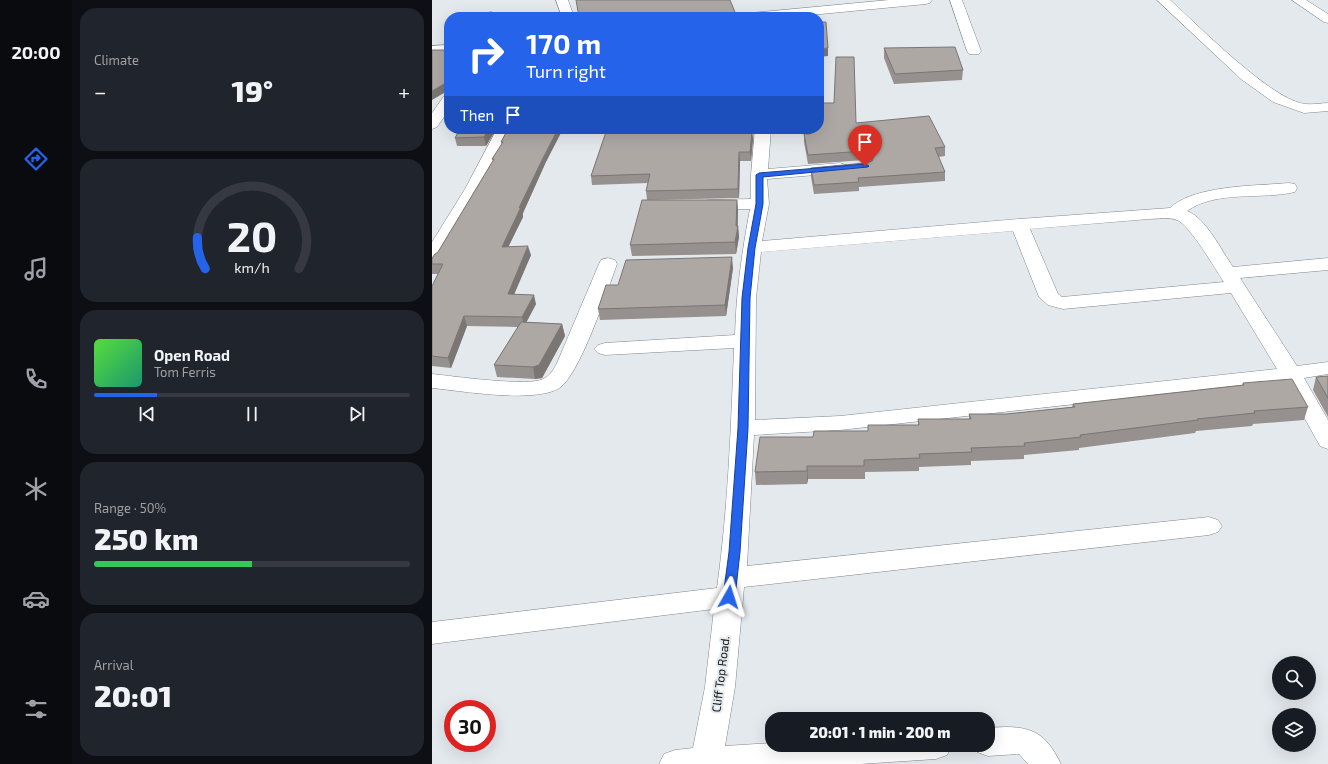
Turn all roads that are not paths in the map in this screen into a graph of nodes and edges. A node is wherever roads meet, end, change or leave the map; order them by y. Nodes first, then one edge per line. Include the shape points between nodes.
1 (562, 0) edge
2 (926, 0) edge
3 (956, 0) edge
4 (1163, 0) edge
5 (1298, 0) edge
6 (881, 2) edge
7 (566, 12) edge
8 (805, 12) edge
9 (1328, 20) edge
10 (444, 49) edge
11 (432, 50) edge
12 (974, 51) dead end
13 (444, 106) edge
14 (1328, 107) edge
15 (432, 124) edge
16 (502, 134) edge
17 (763, 134) edge
18 (858, 166) edge
19 (759, 175) junction
20 (1289, 188) dead end
21 (760, 204) junction
22 (689, 205) edge
23 (1174, 214) junction
24 (1019, 224) junction
25 (745, 256) junction
26 (432, 257) edge
27 (608, 264) dead end
28 (1328, 264) edge
29 (1232, 280) junction
30 (744, 341) junction
31 (605, 349) dead end
32 (1328, 368) edge
33 (1291, 374) junction
34 (432, 381) edge
35 (743, 428) junction
36 (1328, 441) edge
37 (1209, 526) dead end
38 (730, 587) junction
39 (432, 633) edge
40 (995, 742) edge
41 (841, 752) edge
42 (706, 762) edge
43 (675, 764) edge
44 (1045, 764) edge

1 - 7 street
2 - 6 street
3 - 12 street
4 - 14 street via 1251,80 1278,99 1304,109
5 - 9 street
6 - 8 street
10 - 11 street
13 - 15 street
16 - 26 street
17 - 19 street, Cliff Top Road.
18 - 19 street
19 - 21 street, Cliff Top Road.
20 - 23 street via 1218,195 1183,206
21 - 22 street
21 - 25 street, Cliff Top Road.
23 - 24 street
23 - 29 street via 1192,222
24 - 25 street
24 - 29 street via 1049,297 1055,301 1063,303
25 - 30 street, Cliff Top Road.
27 - 34 street via 568,363 552,384 538,388 516,389
28 - 29 street
29 - 33 street
30 - 31 street
30 - 35 street, Cliff Top Road.
32 - 33 street
33 - 35 street via 840,423
33 - 36 street
35 - 38 street, Cliff Top Road. via 735,552
37 - 38 street
38 - 39 street
38 - 42 street, Cliff Top Road. via 720,687
40 - 44 street via 1022,740 1030,744
41 - 42 street
42 - 43 street

